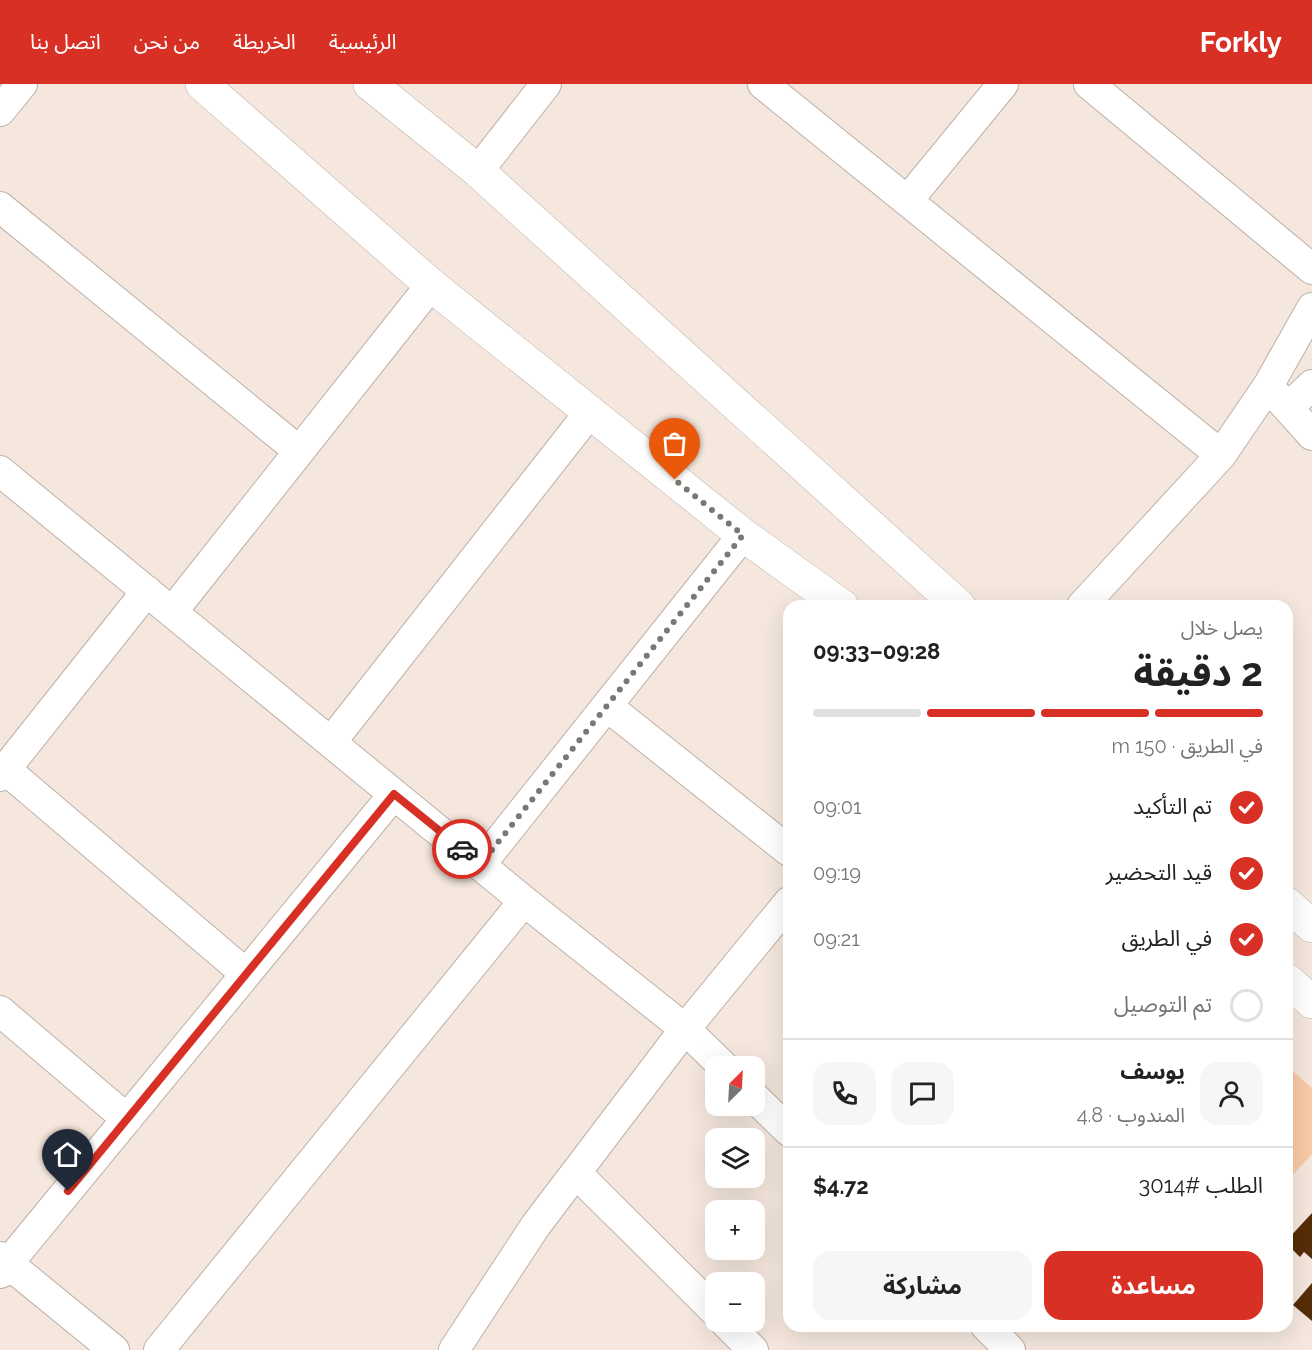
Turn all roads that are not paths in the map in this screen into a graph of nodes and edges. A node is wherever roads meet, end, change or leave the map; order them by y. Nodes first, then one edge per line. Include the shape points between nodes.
1 (22, 84) edge
2 (202, 84) edge
3 (370, 84) edge
4 (546, 84) edge
5 (763, 84) edge
6 (1003, 84) edge
7 (1089, 84) edge
8 (0, 111) edge
9 (478, 171) junction
10 (908, 200) junction
11 (0, 207) edge
12 (1312, 269) edge
13 (431, 285) junction
14 (1312, 308) edge
15 (1312, 385) edge
16 (1278, 397) junction
17 (590, 412) junction
18 (1312, 435) edge
19 (299, 452) junction
20 (1221, 455) junction
21 (0, 471) edge
22 (743, 535) junction
23 (147, 591) junction
24 (834, 600) edge
25 (952, 600) edge
26 (1088, 600) edge
27 (172, 612) junction
28 (607, 706) junction
29 (331, 742) junction
30 (3, 773) edge
31 (394, 794) junction
32 (783, 846) edge
33 (480, 865) junction
34 (525, 901) junction
35 (783, 909) edge
36 (1293, 909) edge
37 (1312, 926) edge
38 (246, 974) junction
39 (1293, 985) edge
40 (1312, 1002) edge
41 (0, 1011) edge
42 (685, 1029) junction
43 (713, 1056) edge
44 (765, 1108) edge
45 (127, 1119) junction
46 (783, 1125) edge
47 (576, 1173) junction
48 (3, 1265) edge
49 (705, 1301) edge
50 (735, 1332) edge
51 (992, 1332) edge
52 (467, 1345) edge
53 (114, 1350) edge
54 (159, 1350) edge
55 (753, 1350) edge
56 (1010, 1350) edge

1 - 8 street
2 - 13 street
3 - 9 street
4 - 9 street
5 - 10 street
6 - 10 street
7 - 12 street
9 - 25 street
10 - 20 street
11 - 19 street
13 - 17 street
13 - 19 street
14 - 16 street
15 - 16 street
16 - 18 street
16 - 20 street
17 - 22 street
17 - 29 street
19 - 27 street
20 - 26 street
21 - 23 street
22 - 24 street
22 - 28 street
23 - 27 street
23 - 30 street
27 - 29 street
28 - 32 street
28 - 33 street
29 - 31 street
30 - 38 street
31 - 33 street
31 - 38 street
33 - 34 street
34 - 42 street
34 - 54 street
35 - 42 street
36 - 37 street
38 - 45 street
39 - 40 street
41 - 45 street
42 - 43 street
42 - 47 street
44 - 46 street
45 - 48 street
47 - 49 street
47 - 52 street via 536,1225
48 - 53 street
50 - 55 street
51 - 56 street

